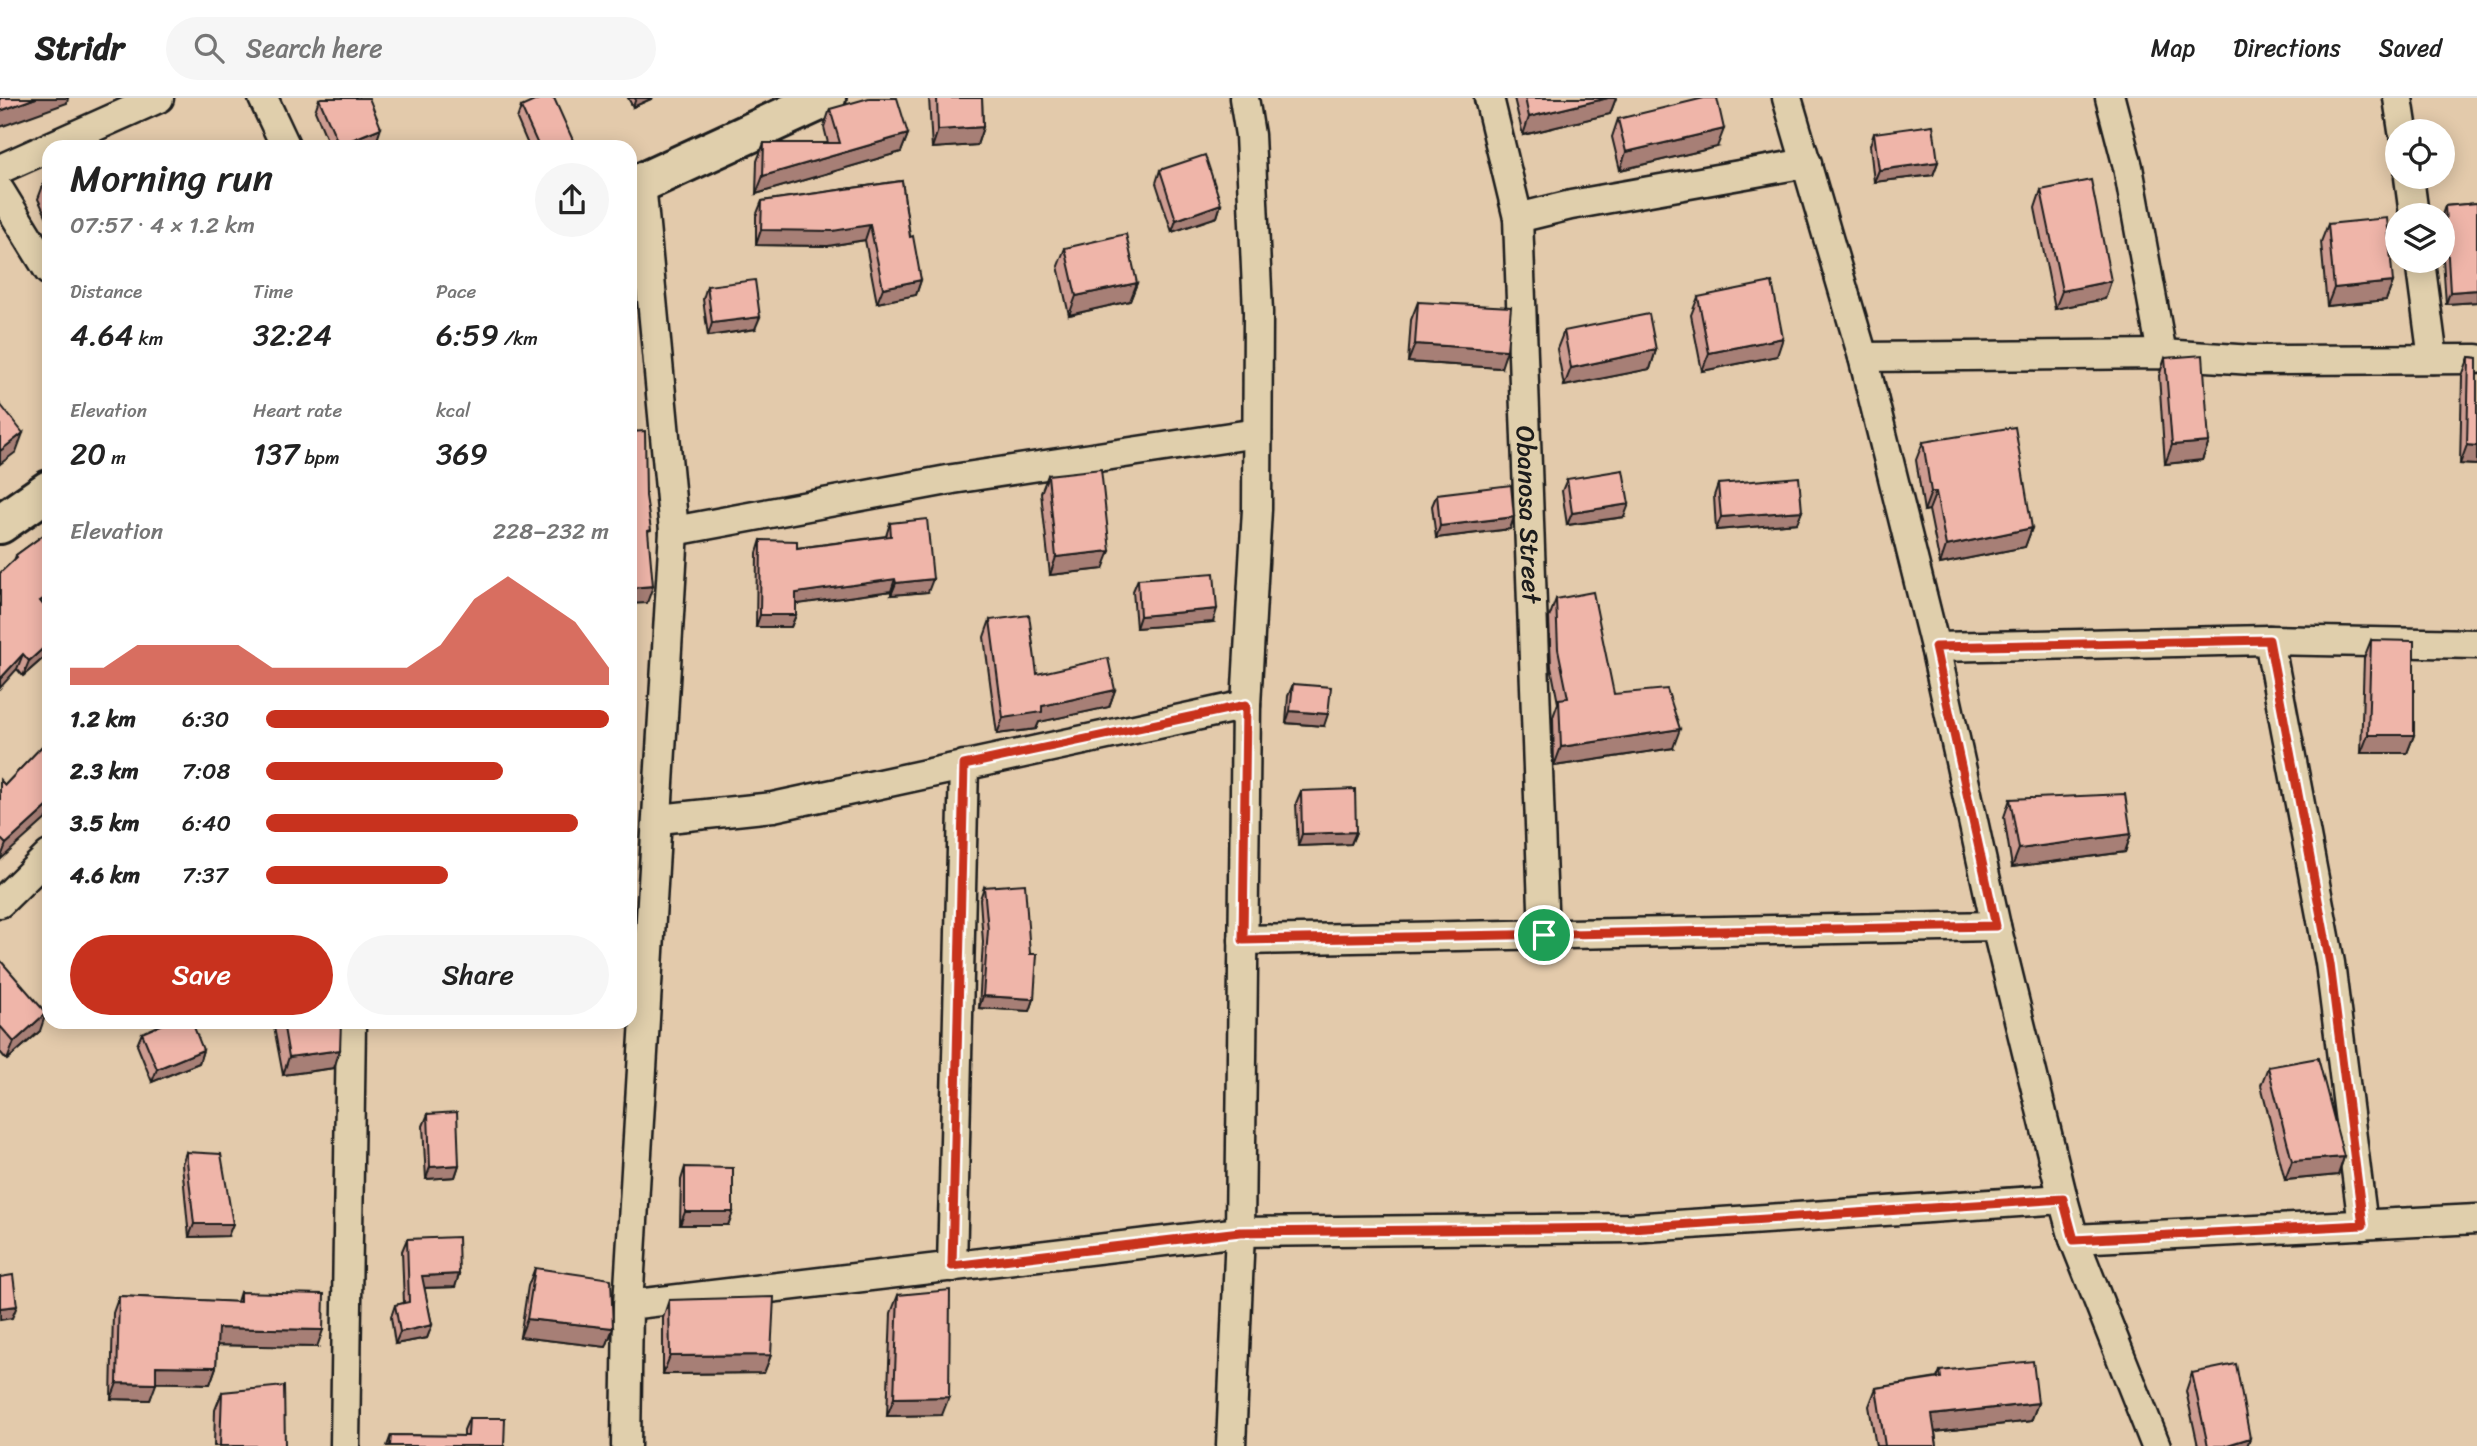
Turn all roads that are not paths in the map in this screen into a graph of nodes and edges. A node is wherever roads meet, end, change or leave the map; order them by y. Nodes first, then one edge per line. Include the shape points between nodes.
1 (159, 98) edge
2 (263, 98) edge
3 (826, 98) edge
4 (1244, 98) edge
5 (1489, 98) edge
6 (1787, 98) edge
7 (2110, 98) edge
8 (2398, 98) edge
9 (2401, 119) edge
10 (65, 140) edge
11 (283, 140) edge
12 (42, 150) edge
13 (1807, 163) junction
14 (0, 169) edge
15 (637, 186) edge
16 (0, 191) edge
17 (637, 195) edge
18 (1518, 218) junction
19 (42, 260) edge
20 (2422, 273) edge
21 (2162, 355) junction
22 (1863, 357) junction
23 (2433, 359) junction
24 (2477, 359) edge
25 (1257, 433) junction
26 (42, 495) edge
27 (0, 524) edge
28 (674, 531) junction
29 (2269, 640) junction
30 (2477, 644) edge
31 (1935, 647) junction
32 (1246, 705) junction
33 (964, 765) junction
34 (659, 819) junction
35 (42, 862) edge
36 (0, 903) edge
37 (1996, 926) junction
38 (1544, 935) junction
39 (1243, 940) junction
40 (351, 1029) edge
41 (2063, 1199) junction
42 (2477, 1219) edge
43 (2363, 1225) junction
44 (1240, 1232) junction
45 (2074, 1240) junction
46 (952, 1266) junction
47 (628, 1305) junction
48 (345, 1446) edge
49 (626, 1446) edge
50 (1231, 1446) edge
51 (2156, 1446) edge

1 - 10 street
2 - 11 street
3 - 15 street
4 - 25 street via 1250,135 1257,299
5 - 18 street, Obanosa Street
6 - 13 street
7 - 21 street via 2128,167
8 - 9 street
12 - 14 street
13 - 18 street
13 - 22 street
16 - 19 street
17 - 28 street
18 - 38 street, Obanosa Street
20 - 23 street
21 - 22 street
21 - 23 street via 2252,360
22 - 31 street
23 - 24 street
25 - 28 street via 953,479
25 - 32 street
26 - 27 street
28 - 34 street
29 - 30 street
29 - 31 street
29 - 43 street via 2330,964
31 - 37 street
32 - 33 street
32 - 39 street
33 - 34 street via 772,807
33 - 46 street
34 - 47 street
35 - 36 street
37 - 38 street
37 - 41 street
38 - 39 street
39 - 44 street
40 - 48 street
41 - 44 street via 1631,1228
41 - 45 street
42 - 43 street
43 - 45 street
44 - 46 street
44 - 50 street
45 - 51 street
46 - 47 street
47 - 49 street

